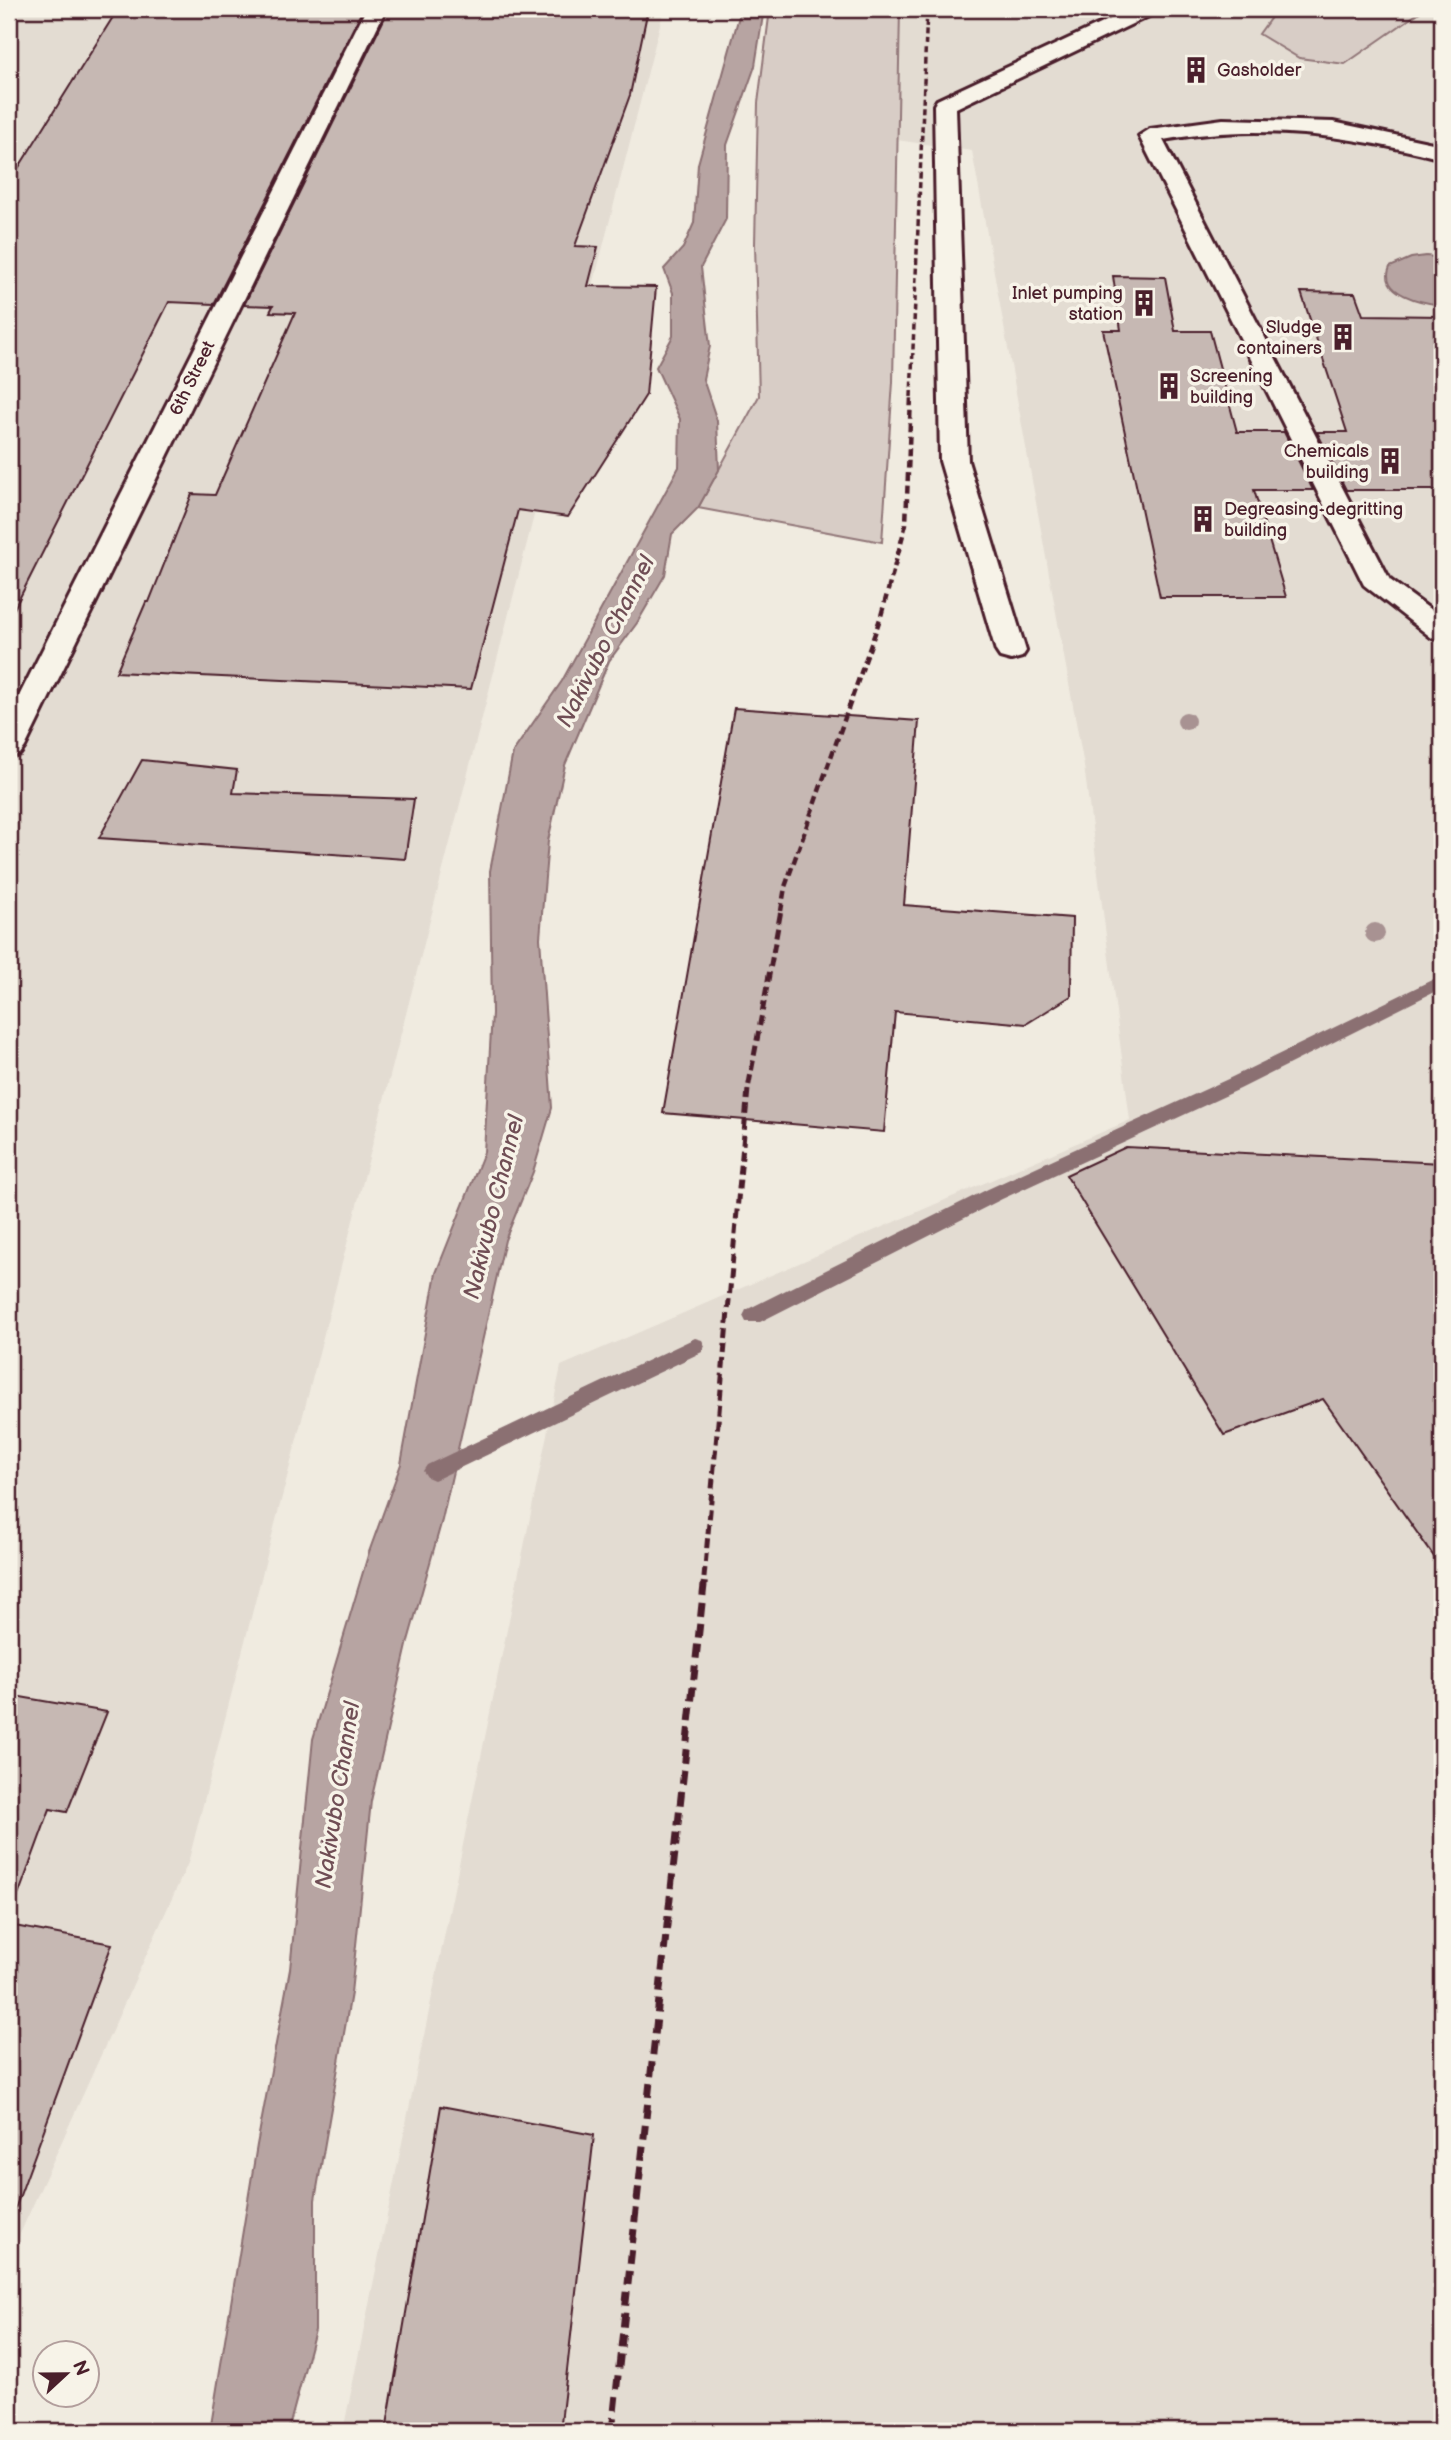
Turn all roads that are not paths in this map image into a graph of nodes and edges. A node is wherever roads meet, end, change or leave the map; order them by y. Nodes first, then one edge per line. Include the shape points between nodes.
1 (376, 9) edge
2 (1148, 9) edge
3 (1442, 152) edge
4 (1442, 632) edge
5 (1011, 651) dead end
6 (9, 747) edge

1 - 6 street, 6th Street
2 - 5 street via 945,105 954,461
3 - 4 street via 1398,138 1302,125 1198,125 1150,136 1378,584

